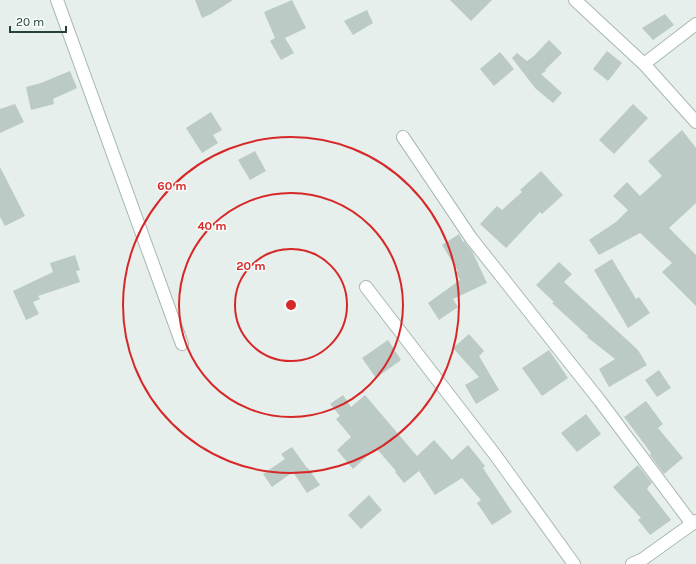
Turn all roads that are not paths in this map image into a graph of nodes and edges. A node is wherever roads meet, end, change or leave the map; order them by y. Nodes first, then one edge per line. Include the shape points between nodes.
1 (57, 0) edge
2 (575, 0) edge
3 (696, 24) edge
4 (644, 64) junction
5 (696, 122) edge
6 (403, 137) dead end
7 (366, 286) dead end
8 (182, 344) dead end
9 (694, 523) edge
10 (574, 564) edge
11 (632, 564) edge

1 - 8 street
2 - 4 street
3 - 4 street
4 - 5 street
6 - 9 street via 471,238
7 - 10 street via 496,456
9 - 11 street

